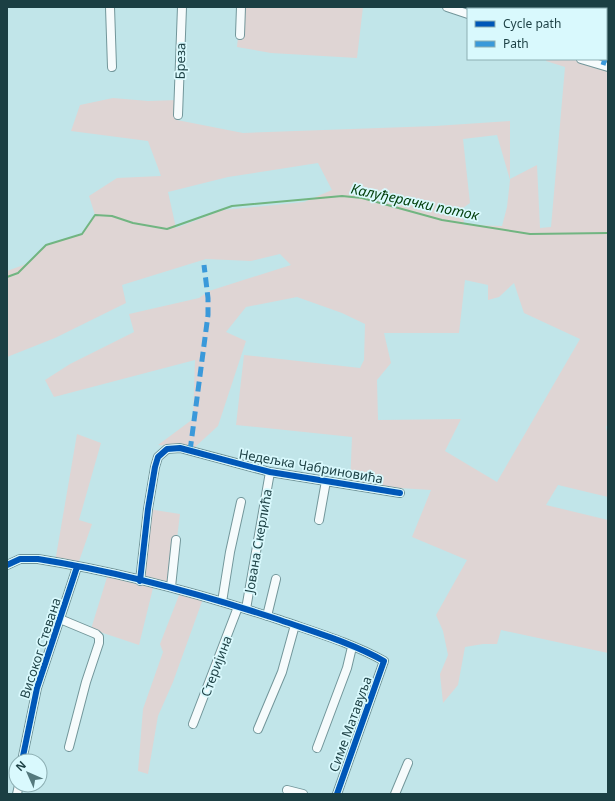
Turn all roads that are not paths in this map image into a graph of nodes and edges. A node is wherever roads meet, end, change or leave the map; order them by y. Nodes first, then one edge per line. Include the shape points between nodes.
1 (110, 7) edge
2 (182, 7) edge
3 (241, 7) edge
4 (446, 7) edge
5 (467, 14) edge
6 (240, 35) dead end
7 (585, 60) edge
8 (112, 67) dead end
9 (608, 67) edge
10 (178, 115) dead end
11 (270, 472) junction
12 (326, 481) junction
13 (400, 493) dead end
14 (241, 502) dead end
15 (319, 520) dead end
16 (176, 540) dead end
17 (7, 564) edge
18 (77, 567) junction
19 (276, 579) dead end
20 (140, 581) junction
21 (171, 588) junction
22 (222, 602) junction
23 (242, 608) junction
24 (267, 616) junction
25 (60, 619) junction
26 (295, 625) junction
27 (352, 647) junction
28 (193, 724) dead end
29 (258, 729) dead end
30 (69, 747) dead end
31 (317, 748) dead end
32 (24, 753) edge
33 (408, 762) dead end
34 (287, 790) dead end
35 (303, 794) edge
36 (337, 794) edge
37 (395, 794) edge

1 - 8 street
2 - 10 street, Бреза
3 - 6 street
4 - 5 street
7 - 9 street
11 - 12 street, Недељка Чабриновића
11 - 20 street, Недељка Чабриновића via 195,452 169,448 162,452 158,457 148,509
11 - 23 street, Јована Скерлића
12 - 13 street, Недељка Чабриновића
12 - 15 street
14 - 22 street
16 - 21 street
17 - 18 street via 20,559 38,559
18 - 20 street
18 - 25 street, Високог Стевана
19 - 24 street
20 - 21 street
21 - 22 street
22 - 23 street
23 - 24 street
23 - 28 street, Стеријина
24 - 26 street
25 - 30 street via 99,637
25 - 32 street, Високог Стевана via 37,688
26 - 27 street
26 - 29 street via 282,672
27 - 31 street via 347,668
27 - 36 street, Симе Матавуља via 384,661
33 - 37 street
34 - 35 street

